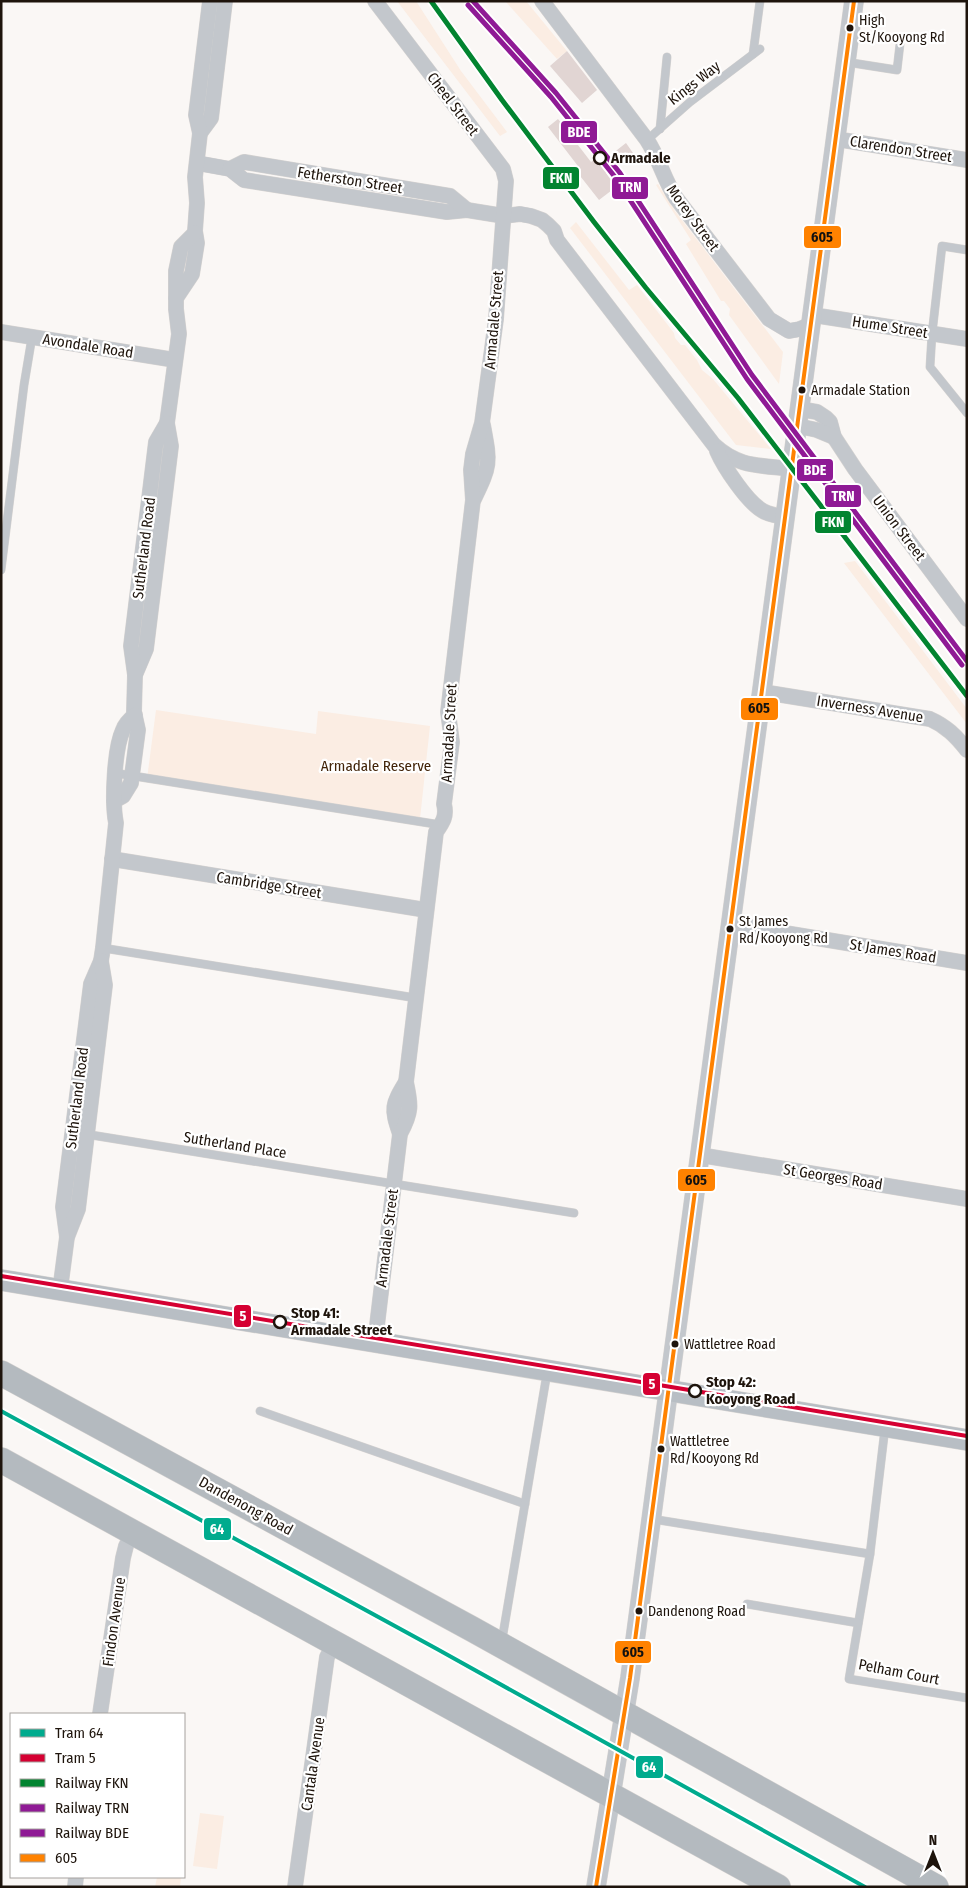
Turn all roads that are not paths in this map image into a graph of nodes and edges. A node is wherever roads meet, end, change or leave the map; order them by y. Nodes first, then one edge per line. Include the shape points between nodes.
1 (210, 1) edge
2 (225, 1) edge
3 (375, 1) edge
4 (542, 1) edge
5 (760, 1) edge
6 (854, 1) edge
7 (900, 44) dead end
8 (667, 57) dead end
9 (846, 62) junction
10 (660, 129) junction
11 (200, 133) junction
12 (836, 139) junction
13 (647, 140) junction
14 (967, 160) edge
15 (196, 163) junction
16 (230, 168) junction
17 (311, 174) junction
18 (328, 176) junction
19 (390, 186) junction
20 (309, 190) junction
21 (325, 193) junction
22 (388, 203) junction
23 (467, 210) junction
24 (504, 216) junction
25 (967, 250) edge
26 (813, 319) junction
27 (1, 332) edge
28 (932, 334) junction
29 (32, 337) junction
30 (967, 339) edge
31 (175, 360) junction
32 (967, 413) edge
33 (802, 420) junction
34 (834, 437) junction
35 (714, 445) junction
36 (790, 471) junction
37 (786, 517) junction
38 (1, 570) edge
39 (967, 619) edge
40 (763, 692) junction
41 (135, 715) junction
42 (967, 750) edge
43 (115, 773) junction
44 (132, 776) junction
45 (114, 801) junction
46 (442, 825) junction
47 (112, 859) junction
48 (426, 910) junction
49 (731, 924) junction
50 (102, 954) junction
51 (967, 963) edge
52 (416, 998) junction
53 (80, 1133) junction
54 (700, 1155) junction
55 (394, 1184) junction
56 (967, 1199) edge
57 (574, 1213) dead end
58 (1, 1280) edge
59 (60, 1290) junction
60 (375, 1342) junction
61 (547, 1371) junction
62 (1, 1373) edge
63 (668, 1391) junction
64 (260, 1411) dead end
65 (885, 1426) junction
66 (967, 1440) edge
67 (1, 1460) edge
68 (525, 1504) junction
69 (651, 1519) junction
70 (133, 1532) junction
71 (870, 1554) junction
72 (747, 1604) dead end
73 (858, 1623) junction
74 (335, 1642) junction
75 (501, 1646) junction
76 (967, 1698) edge
77 (100, 1713) edge
78 (624, 1715) junction
79 (610, 1794) junction
80 (294, 1887) edge
81 (596, 1887) edge
82 (778, 1887) edge
83 (936, 1887) edge

1 - 11 street, Sutherland Road via 196,115
2 - 11 street, Sutherland Road via 211,118
3 - 24 street, Cheel Street via 503,169 506,182
4 - 13 street, Morey Street
5 - 10 lane, Kings Way via 757,52
6 - 9 street
7 - 9 lane via 896,70
8 - 10 lane
9 - 12 street
10 - 13 lane, Kings Way
11 - 15 street, Sutherland Road
12 - 14 street, Clarendon Street
12 - 26 street
13 - 26 street, Morey Street via 676,198 769,318 789,331 800,329
15 - 16 street, Fetherston Street
15 - 31 street, Sutherland Road via 197,243 192,274 176,298 178,334
16 - 17 street, Fetherston Street via 244,162
16 - 20 street, Fetherston Street via 244,180
17 - 18 street, Fetherston Street
17 - 20 street
18 - 19 street, Fetherston Street
18 - 21 street
19 - 22 street
19 - 23 street, Fetherston Street via 450,196
20 - 21 street, Fetherston Street
21 - 22 street, Fetherston Street
22 - 23 street, Fetherston Street via 447,212
23 - 24 street, Fetherston Street
24 - 35 street via 515,223 537,226 557,240
24 - 46 street, Armadale Street via 496,319 482,423 489,457 487,471 473,500 448,712 452,742
25 - 28 lane via 942,246
26 - 28 street, Hume Street
26 - 33 street
27 - 29 street, Avondale Road
28 - 30 street, Hume Street
28 - 32 lane via 930,367
29 - 31 street, Avondale Road
29 - 38 lane
31 - 41 street, Sutherland Road via 167,423 171,446 165,500 146,649 136,675
33 - 34 street
33 - 34 street, Union Street via 817,412 830,422
33 - 36 street
34 - 39 street, Union Street
35 - 36 street via 737,462
35 - 37 street via 726,468 756,507 768,514
36 - 37 street
37 - 40 street
40 - 42 street, Inverness Avenue via 930,718 947,728
40 - 49 street
41 - 43 street, Sutherland Road via 122,732
41 - 44 street, Sutherland Road via 138,730
43 - 44 lane
43 - 45 street, Sutherland Road
44 - 45 street, Sutherland Road via 127,790
44 - 46 lane
45 - 47 street, Sutherland Road via 116,823
46 - 48 street, Armadale Street via 436,832
47 - 48 street, Cambridge Street
47 - 50 street, Sutherland Road
48 - 52 street, Armadale Street
49 - 51 street, St James Road
49 - 54 street
50 - 52 lane
50 - 53 street, Sutherland Road via 91,984
52 - 55 street, Armadale Street via 406,1082 411,1104 409,1117 400,1134
53 - 55 lane, Sutherland Place
53 - 59 street, Sutherland Road via 63,1207 67,1237
54 - 56 street, St Georges Road
54 - 63 street
55 - 57 lane, Sutherland Place
55 - 60 street, Armadale Street
58 - 59 main road
59 - 60 main road
60 - 61 main road
61 - 63 main road
61 - 68 lane
62 - 75 highway, Dandenong Road
63 - 65 main road
63 - 69 street
64 - 68 lane
65 - 66 main road
65 - 71 lane
67 - 70 highway
68 - 75 lane
69 - 71 lane
69 - 78 street
70 - 74 highway
70 - 77 street, Findon Avenue via 123,1558
71 - 73 lane
72 - 73 lane
73 - 76 lane, Pelham Court via 849,1679
74 - 79 highway
74 - 80 street, Cantala Avenue via 327,1658
75 - 78 highway, Dandenong Road
78 - 79 street
78 - 83 highway, Dandenong Road
79 - 81 street
79 - 82 highway

